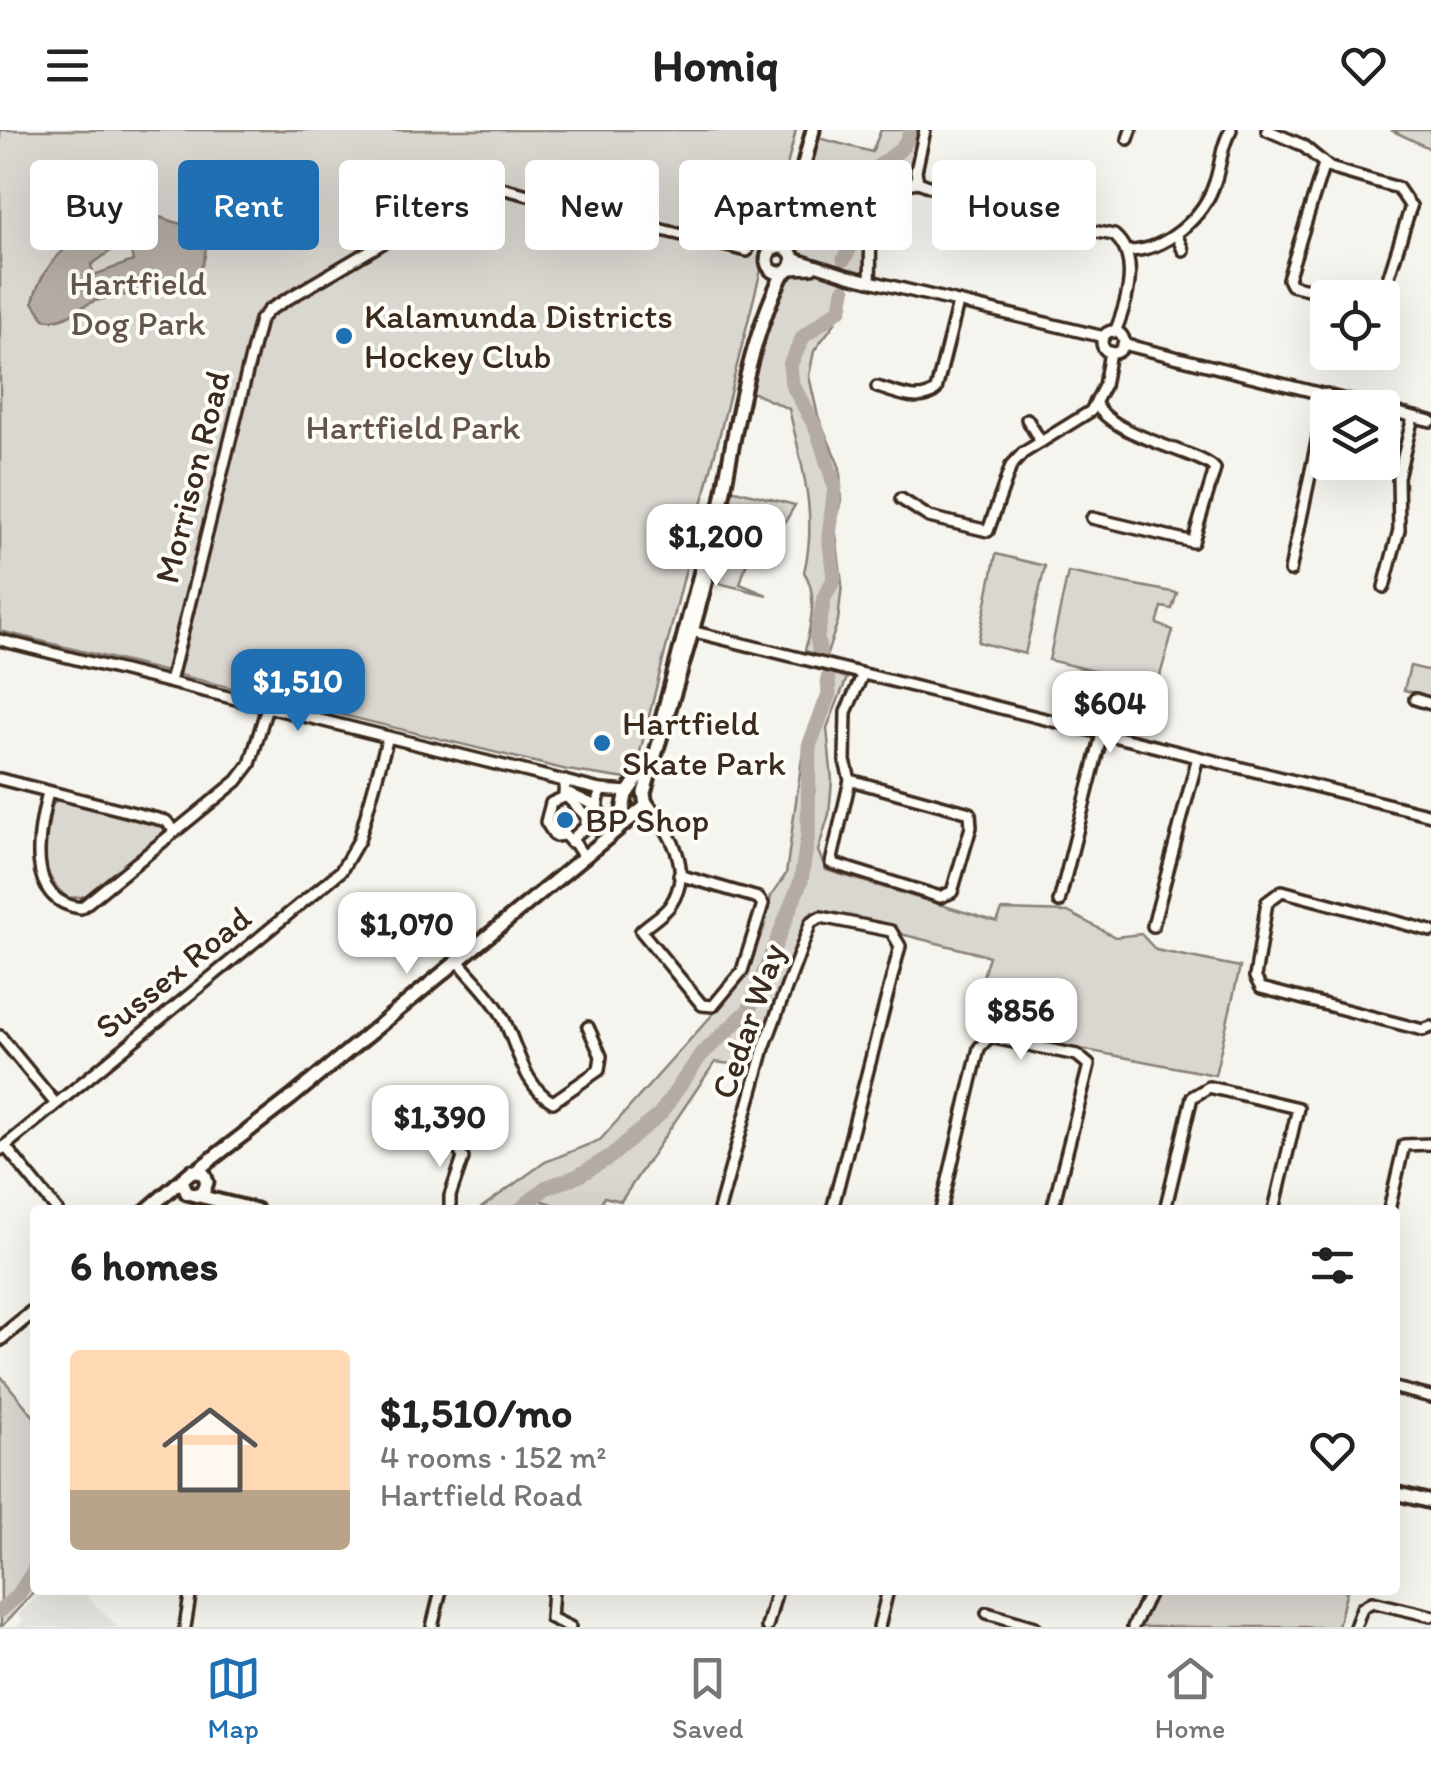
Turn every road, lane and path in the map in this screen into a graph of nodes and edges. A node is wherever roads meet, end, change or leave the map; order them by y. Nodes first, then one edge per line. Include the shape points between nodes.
1 (812, 130) edge
2 (926, 130) edge
3 (1232, 130) edge
4 (1268, 130) edge
5 (1324, 164) junction
6 (918, 182) junction
7 (1176, 234) junction
8 (1183, 250) dead end
9 (747, 251) dead end
10 (1128, 251) junction
11 (786, 260) junction
12 (770, 268) junction
13 (1388, 280) edge
14 (870, 281) junction
15 (1310, 289) edge
16 (770, 299) junction
17 (958, 303) junction
18 (1115, 332) junction
19 (1104, 336) junction
20 (1124, 344) junction
21 (1110, 352) junction
22 (877, 387) dead end
23 (1310, 390) edge
24 (1096, 404) junction
25 (1400, 413) edge
26 (1414, 417) junction
27 (1027, 419) dead end
28 (1431, 421) edge
29 (1042, 442) junction
30 (1310, 473) edge
31 (902, 499) dead end
32 (1092, 518) dead end
33 (1290, 571) dead end
34 (1384, 587) dead end
35 (688, 630) junction
36 (0, 640) edge
37 (863, 674) junction
38 (170, 682) junction
39 (1415, 698) dead end
40 (1431, 704) edge
41 (263, 706) junction
42 (1102, 734) junction
43 (385, 736) junction
44 (1198, 758) junction
45 (0, 780) edge
46 (850, 780) junction
47 (566, 790) junction
48 (603, 791) junction
49 (48, 792) junction
50 (635, 801) junction
51 (596, 806) junction
52 (1431, 816) edge
53 (585, 827) junction
54 (175, 831) junction
55 (573, 844) junction
56 (584, 856) junction
57 (679, 875) junction
58 (1059, 902) dead end
59 (1153, 926) dead end
60 (1431, 931) edge
61 (458, 962) junction
62 (588, 1027) dead end
63 (1431, 1027) edge
64 (0, 1036) edge
65 (55, 1103) junction
66 (432, 1117) dead end
67 (1431, 1144) edge
68 (2, 1148) edge
69 (203, 1177) junction
70 (188, 1190) junction
71 (222, 1202) junction
72 (53, 1205) edge
73 (158, 1205) edge
74 (165, 1205) edge
75 (235, 1205) edge
76 (450, 1205) edge
77 (720, 1205) edge
78 (833, 1205) edge
79 (942, 1205) edge
80 (1053, 1205) edge
81 (1166, 1205) edge
82 (1275, 1205) edge
83 (1391, 1205) edge
84 (30, 1310) edge
85 (0, 1336) edge
86 (1400, 1389) edge
87 (1431, 1396) edge
88 (1400, 1494) edge
89 (1431, 1502) edge
90 (190, 1595) edge
91 (440, 1595) edge
92 (553, 1595) edge
93 (776, 1595) edge
94 (887, 1595) edge
95 (1148, 1595) edge
96 (986, 1614) dead end
97 (1431, 1616) edge
98 (185, 1627) edge
99 (432, 1627) edge
100 (570, 1627) edge
101 (767, 1627) edge
102 (879, 1627) edge
103 (1035, 1627) edge
104 (1133, 1627) edge
105 (1355, 1627) edge

1 - 11 main road
2 - 6 street
3 - 7 street via 1210,194
4 - 5 street via 1302,144
5 - 13 street via 1409,193 1411,207
5 - 15 street via 1288,279
6 - 10 street via 1006,215 1104,231
6 - 14 street via 893,186 872,216
7 - 8 street
7 - 10 street
9 - 38 street, Morrison Road via 658,229 635,210 562,194 536,197 428,169 416,172 386,241 260,320
10 - 18 street via 1129,277
11 - 12 main road
11 - 12 main road via 768,255
11 - 14 street
11 - 16 main road
12 - 16 main road
14 - 17 street
16 - 35 main road
17 - 19 street
17 - 22 street via 931,396
18 - 19 street
18 - 20 street
19 - 21 street
20 - 21 street
20 - 23 street
21 - 24 street
24 - 29 street
24 - 32 street via 1166,450 1215,469 1192,542
25 - 26 street
26 - 28 street
26 - 34 street via 1398,478 1399,530
27 - 29 street
29 - 31 street via 1012,466 985,533 929,517
30 - 33 street
35 - 37 street
35 - 50 main road
36 - 38 street
37 - 42 street
37 - 46 street via 845,717
38 - 41 street
39 - 40 street
41 - 43 street
41 - 54 street via 250,764
42 - 44 street
42 - 58 street
43 - 47 street
43 - 65 street, Sussex Road via 360,840 341,871
44 - 52 street
44 - 59 street
45 - 49 street
46 - 46 street via 830,857 834,866 940,897 952,892 972,828 970,813
47 - 48 street
47 - 51 street
47 - 53 street via 586,816
47 - 55 street via 551,803 546,822 555,836
48 - 50 street
48 - 51 street
49 - 54 street via 166,821
49 - 54 street via 36,860 54,896 70,906 81,908
50 - 56 main road
50 - 57 street via 678,848
51 - 53 street via 596,817
53 - 55 street
55 - 56 street
56 - 61 main road
57 - 57 street via 671,904 640,931 702,1005 713,1006 742,971 763,904
60 - 63 street via 1282,891 1267,902 1255,976 1261,988
61 - 62 street via 500,1012 521,1062 553,1102 599,1070 601,1056
61 - 69 main road via 226,1150
64 - 65 street
65 - 68 street, Sussex Road
66 - 76 street via 446,1126 463,1158
67 - 83 street via 1404,1145
68 - 72 street
69 - 70 main road via 204,1191
69 - 70 main road via 185,1175
69 - 71 main road
70 - 71 main road
70 - 73 main road
70 - 74 main road
71 - 75 main road
77 - 78 street, Cedar Way via 764,1048 811,922 821,917 891,931 900,946
79 - 80 street via 979,1048 989,1038 1077,1054 1090,1065
81 - 82 street via 1192,1097 1209,1087 1298,1108
84 - 85 main road
86 - 87 street
88 - 89 main road
90 - 98 street
91 - 99 street
92 - 100 street via 551,1618
93 - 101 street
94 - 102 street
95 - 104 street
96 - 103 street
97 - 105 street via 1372,1602

